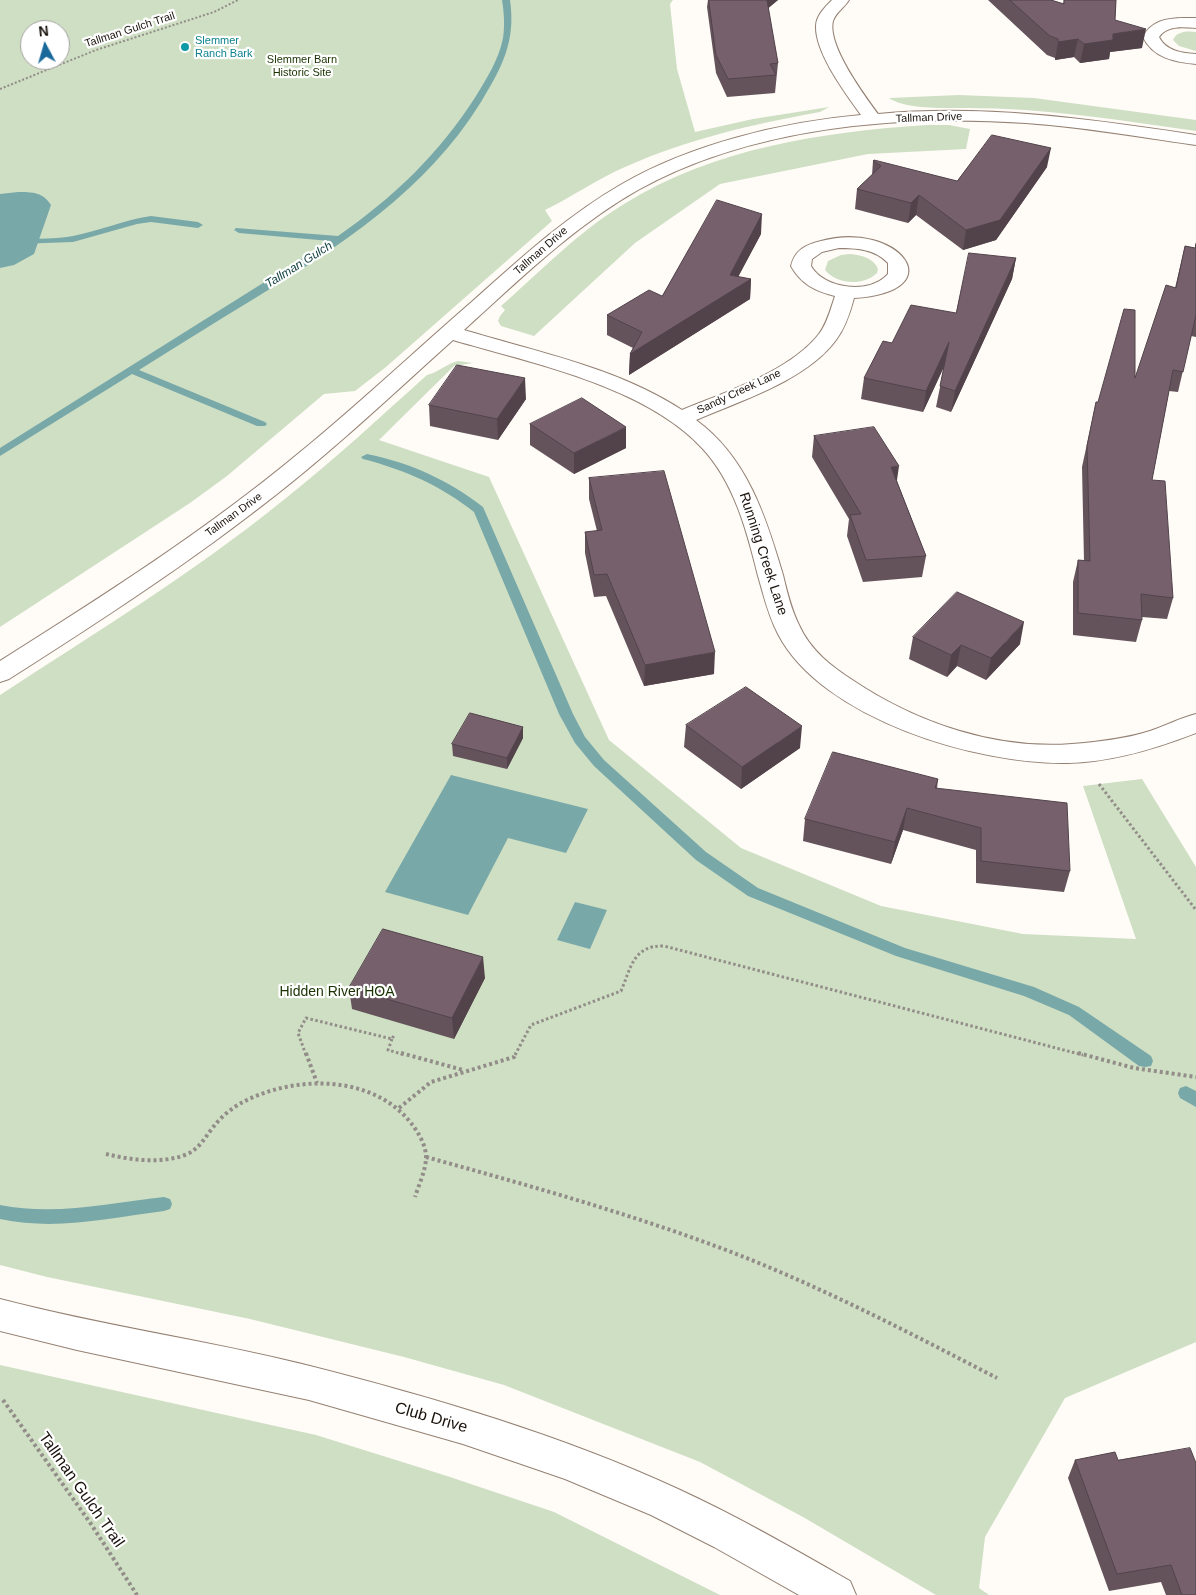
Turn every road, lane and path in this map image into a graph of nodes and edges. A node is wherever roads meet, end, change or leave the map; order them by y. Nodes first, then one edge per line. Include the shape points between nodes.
1 (238, 0) edge
2 (840, 0) edge
3 (1188, 18) edge
4 (1196, 59) edge
5 (0, 89) edge
6 (872, 120) junction
7 (1196, 140) edge
8 (846, 292) dead end
9 (449, 332) junction
10 (681, 418) junction
11 (0, 673) edge
12 (1196, 722) edge
13 (1097, 781) dead end
14 (1196, 910) edge
15 (465, 1071) junction
16 (1196, 1077) edge
17 (317, 1083) junction
18 (399, 1108) junction
19 (106, 1154) dead end
20 (426, 1157) junction
21 (415, 1197) dead end
22 (0, 1315) edge
23 (997, 1378) dead end
24 (2, 1400) dead end
25 (137, 1595) edge
26 (836, 1595) edge

1 - 5 path, Tallman Gulch Trail via 214,12 84,54
2 - 6 street via 826,20 827,43
3 - 4 street via 1155,30 1151,37 1155,45 1165,52
6 - 7 street, Tallman Drive via 945,116 1023,118
6 - 9 street, Tallman Drive via 749,141 689,160 640,181 569,227
8 - 10 street, Sandy Creek Lane via 836,324 826,339 806,357 768,380
9 - 10 street, Running Creek Lane via 626,388
9 - 11 street, Tallman Drive via 306,459 249,504
10 - 12 street, Running Creek Lane via 717,451 740,484 780,611 794,642 819,668 873,706 921,729 964,743 1034,753 1085,753 1128,747
13 - 14 path
15 - 16 path via 514,1057 531,1025 621,991 640,952 646,947 664,946 1134,1068
15 - 17 path via 388,1050 393,1037 306,1018 298,1033
15 - 18 path via 431,1082
17 - 18 path via 368,1090
17 - 19 path via 281,1089 243,1102 222,1118 203,1144 180,1156 144,1160
18 - 20 path via 421,1138
20 - 21 path
20 - 23 path via 593,1204 768,1267 872,1313
22 - 26 street, Club Drive via 308,1383 504,1439 577,1466 710,1524
24 - 25 path, Tallman Gulch Trail via 86,1516

